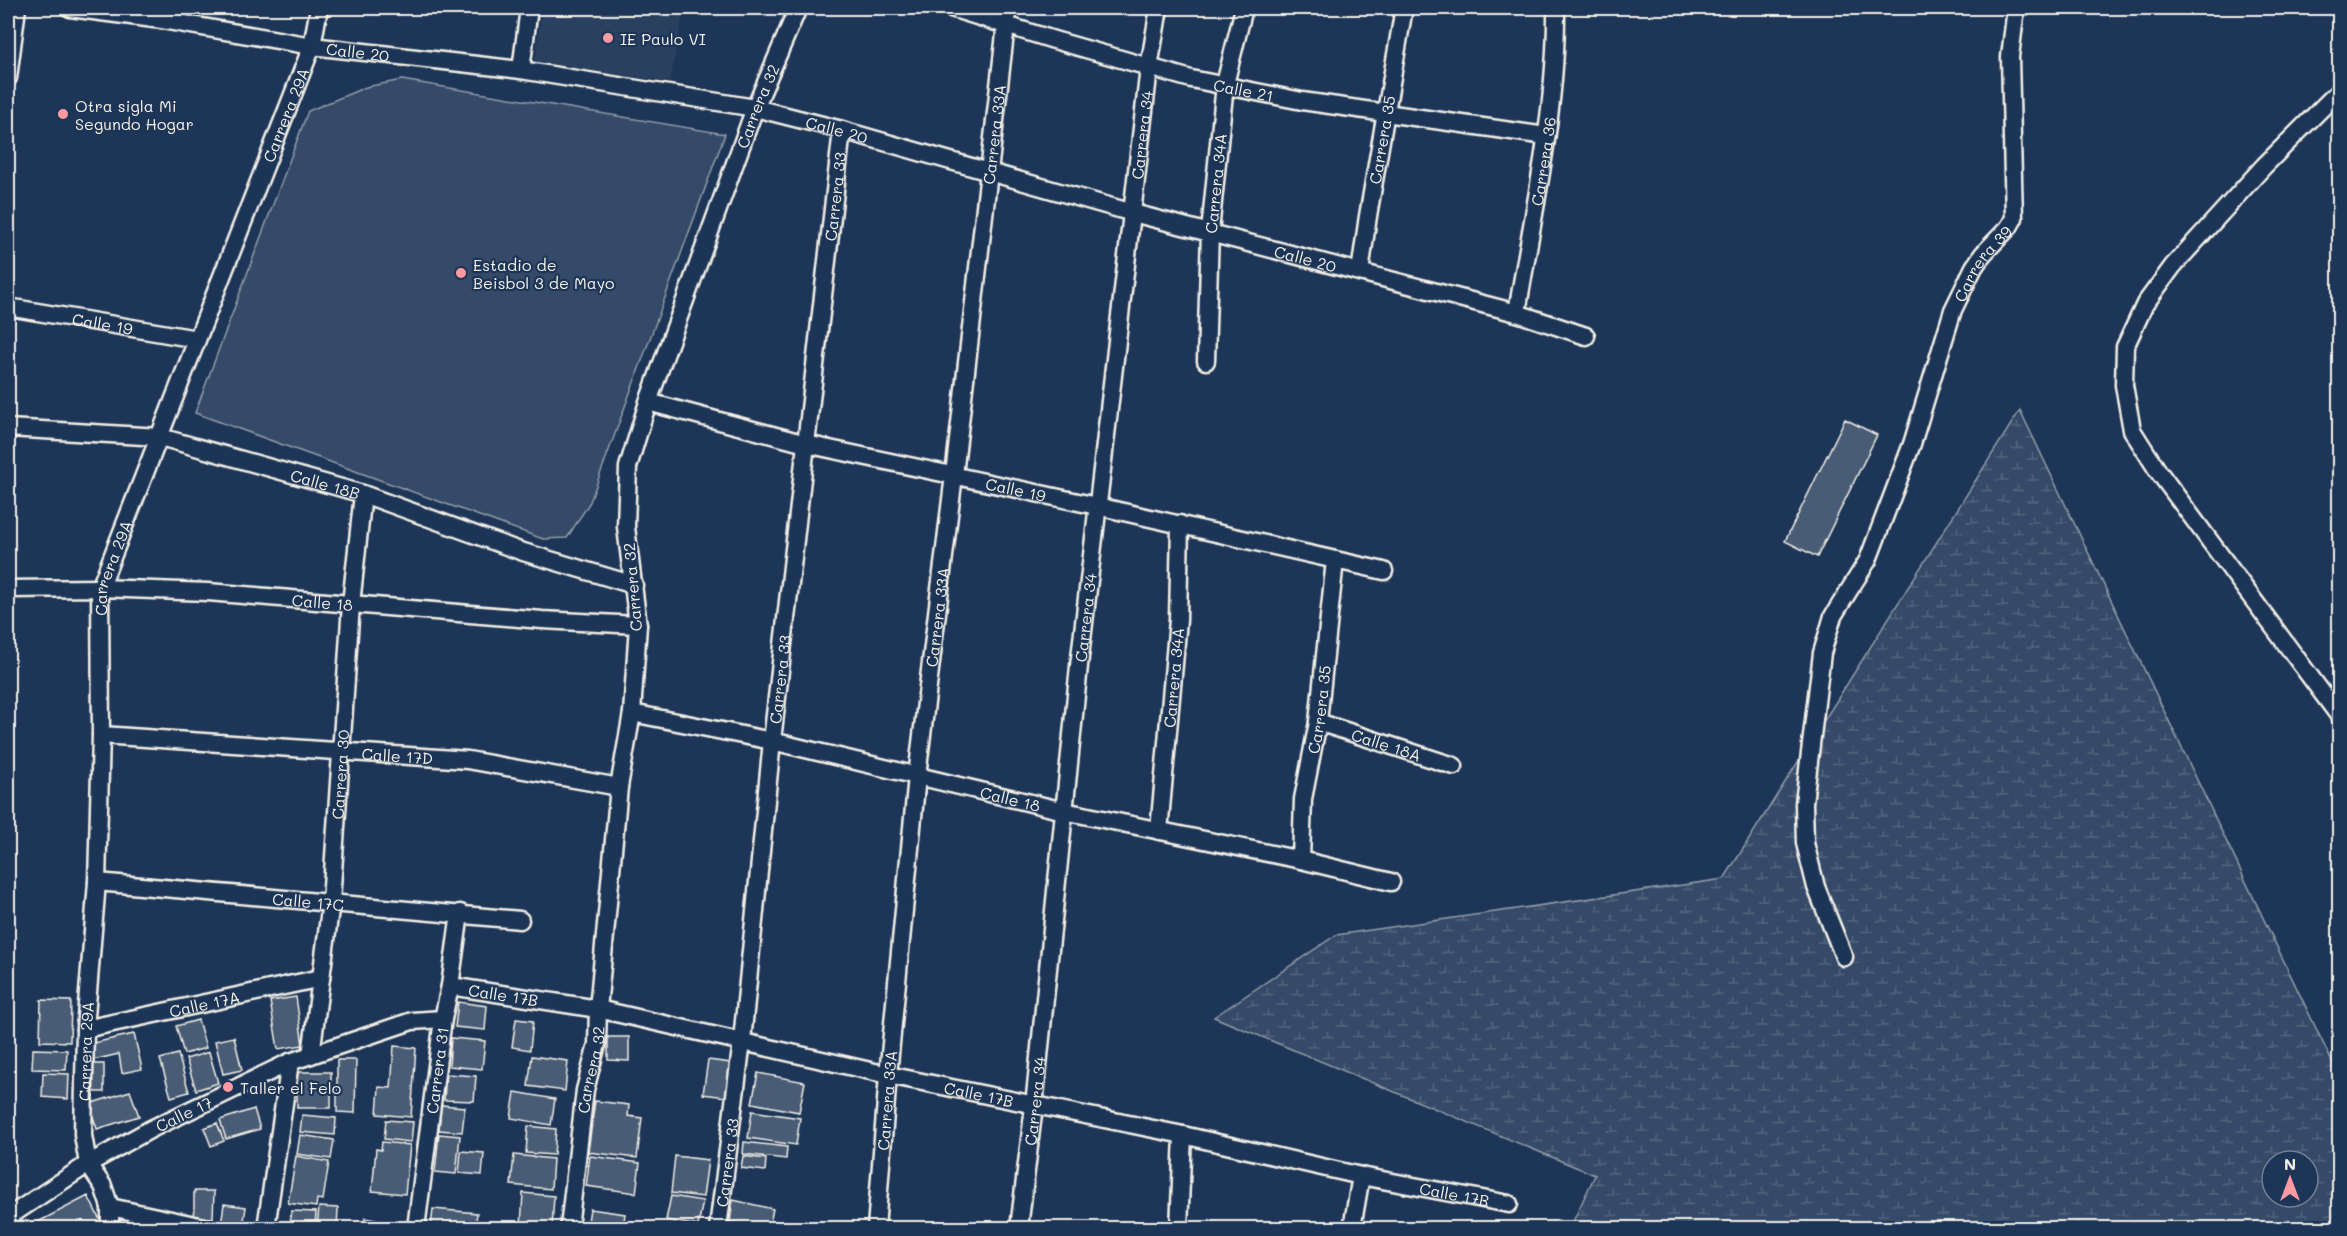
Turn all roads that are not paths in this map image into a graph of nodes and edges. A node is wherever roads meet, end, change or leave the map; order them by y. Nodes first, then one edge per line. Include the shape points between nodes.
1 (18, 8) edge
2 (74, 8) edge
3 (319, 8) edge
4 (529, 8) edge
5 (798, 8) edge
6 (951, 8) edge
7 (1008, 8) edge
8 (1159, 8) edge
9 (1244, 8) edge
10 (1404, 8) edge
11 (1556, 8) edge
12 (2016, 8) edge
13 (1005, 25) junction
14 (312, 46) junction
15 (1149, 68) junction
16 (521, 70) junction
17 (8, 78) edge
18 (1225, 84) junction
19 (2340, 90) edge
20 (755, 108) junction
21 (1386, 112) junction
22 (842, 130) junction
23 (1546, 136) junction
24 (988, 172) junction
25 (1133, 213) junction
26 (1210, 232) junction
27 (1360, 272) junction
28 (8, 307) edge
29 (1517, 313) junction
30 (1586, 336) dead end
31 (197, 339) junction
32 (1206, 361) dead end
33 (648, 402) junction
34 (8, 428) edge
35 (160, 437) junction
36 (806, 444) junction
37 (954, 475) junction
38 (363, 494) junction
39 (1098, 506) junction
40 (1180, 524) junction
41 (1335, 560) junction
42 (1384, 571) dead end
43 (634, 585) junction
44 (100, 588) junction
45 (8, 589) edge
46 (351, 604) junction
47 (638, 625) junction
48 (632, 714) junction
49 (2340, 717) edge
50 (1318, 723) junction
51 (101, 735) junction
52 (772, 741) junction
53 (342, 751) junction
54 (1454, 766) dead end
55 (917, 776) junction
56 (619, 787) junction
57 (1064, 811) junction
58 (1159, 831) junction
59 (1301, 860) junction
60 (97, 882) junction
61 (1391, 882) dead end
62 (331, 902) junction
63 (460, 913) junction
64 (520, 920) dead end
65 (1844, 957) dead end
66 (321, 978) junction
67 (450, 986) junction
68 (598, 1009) junction
69 (442, 1019) junction
70 (85, 1029) junction
71 (742, 1041) junction
72 (311, 1055) junction
73 (290, 1062) junction
74 (888, 1075) junction
75 (1034, 1106) junction
76 (1183, 1135) junction
77 (88, 1164) junction
78 (1361, 1176) junction
79 (1509, 1204) dead end
80 (110, 1207) junction
81 (8, 1217) edge
82 (110, 1228) edge
83 (209, 1228) edge
84 (266, 1228) edge
85 (416, 1228) edge
86 (569, 1228) edge
87 (718, 1228) edge
88 (876, 1228) edge
89 (1019, 1228) edge
90 (1179, 1228) edge
91 (1352, 1228) edge

1 - 17 street
2 - 14 street, Calle 20
3 - 14 street, Carrera 29A
4 - 16 street
5 - 20 street, Carrera 32
6 - 13 street, Calle 21
7 - 13 street, Carrera 33A
8 - 15 street, Carrera 34
9 - 18 street, Carrera 34A
10 - 21 street, Carrera 35
11 - 23 street, Carrera 36 via 1557,53
12 - 65 street, Carrera 39 via 2010,57 2014,218 1974,267 1953,310 1912,444 1868,560 1833,616 1822,653 1804,803 1805,843 1816,887
13 - 15 street, Calle 21
13 - 24 street, Carrera 33A
14 - 16 street, Calle 20
14 - 31 street, Carrera 29A
15 - 18 street, Calle 21
15 - 25 street, Carrera 34
16 - 20 street, Calle 20
18 - 21 street, Calle 21 via 1302,101
18 - 26 street, Carrera 34A
19 - 49 street via 2264,166 2173,266 2145,304 2125,347 2124,385 2132,430 2158,471
20 - 22 street, Calle 20
20 - 33 street, Carrera 32
21 - 23 street, Calle 21
21 - 27 street, Carrera 35
22 - 24 street, Calle 20
22 - 36 street, Carrera 33
23 - 29 street, Carrera 36
24 - 25 street, Calle 20
24 - 37 street, Carrera 33A
25 - 26 street, Calle 20
25 - 39 street, Carrera 34
26 - 27 street, Calle 20
26 - 32 street, Carrera 34A
27 - 29 street, Calle 20
28 - 31 street, Calle 19
29 - 30 street, Calle 20
31 - 35 street, Carrera 29A
33 - 36 street, Calle 19
33 - 43 street, Carrera 32 via 628,467 626,527
34 - 35 street, Calle 18B
35 - 38 street, Calle 18B
35 - 44 street, Carrera 29A
36 - 37 street, Calle 19
36 - 52 street, Carrera 33
37 - 39 street, Calle 19
37 - 55 street, Carrera 33A
38 - 43 street, Calle 18B via 520,551
38 - 46 street, Carrera 30
39 - 40 street, Calle 19
39 - 57 street, Carrera 34
40 - 41 street, Calle 19
40 - 58 street, Carrera 34A via 1178,620
41 - 42 street, Calle 19
41 - 50 street, Carrera 35
43 - 47 street, Carrera 32
44 - 45 street, Calle 18
44 - 46 street, Calle 18
44 - 51 street, Carrera 29A
46 - 47 street, Calle 18
46 - 53 street, Carrera 30
47 - 48 street, Carrera 32
48 - 52 street, Calle 18
48 - 56 street, Carrera 32
50 - 54 street, Calle 18A
50 - 59 street, Carrera 35 via 1303,799
51 - 53 street, Calle 17D
51 - 60 street, Carrera 29A
52 - 55 street, Calle 18
52 - 71 street, Carrera 33
53 - 56 street, Calle 17D via 468,760
53 - 62 street, Carrera 30
55 - 57 street, Calle 18
55 - 74 street, Carrera 33A
56 - 68 street, Carrera 32
57 - 58 street, Calle 18
57 - 75 street, Carrera 34
58 - 59 street, Calle 18
59 - 61 street, Calle 18
60 - 62 street, Calle 17C
60 - 70 street, Carrera 29A
62 - 63 street, Calle 17C
62 - 66 street, Carrera 30
63 - 64 street, Calle 17C
63 - 67 street, Carrera 31
66 - 70 street, Calle 17A
66 - 72 street, Carrera 30
67 - 68 street, Calle 17B
67 - 69 street, Carrera 31
68 - 71 street, Calle 17B
68 - 86 street, Carrera 32 via 597,1044 585,1090
69 - 72 street, Calle 17 via 412,1021
69 - 85 street, Carrera 31
70 - 77 street, Carrera 29A via 83,1135
71 - 74 street, Calle 17B
71 - 87 street, Carrera 33
72 - 73 street, Calle 17
73 - 77 street, Calle 17
73 - 84 street
74 - 75 street, Calle 17B
74 - 88 street, Carrera 33A
75 - 76 street, Calle 17B
75 - 89 street, Carrera 34
76 - 78 street, Calle 17B
76 - 90 street
77 - 80 street via 103,1186
77 - 81 street, Calle 17
78 - 79 street, Calle 17B
78 - 91 street
80 - 82 street
80 - 83 street

